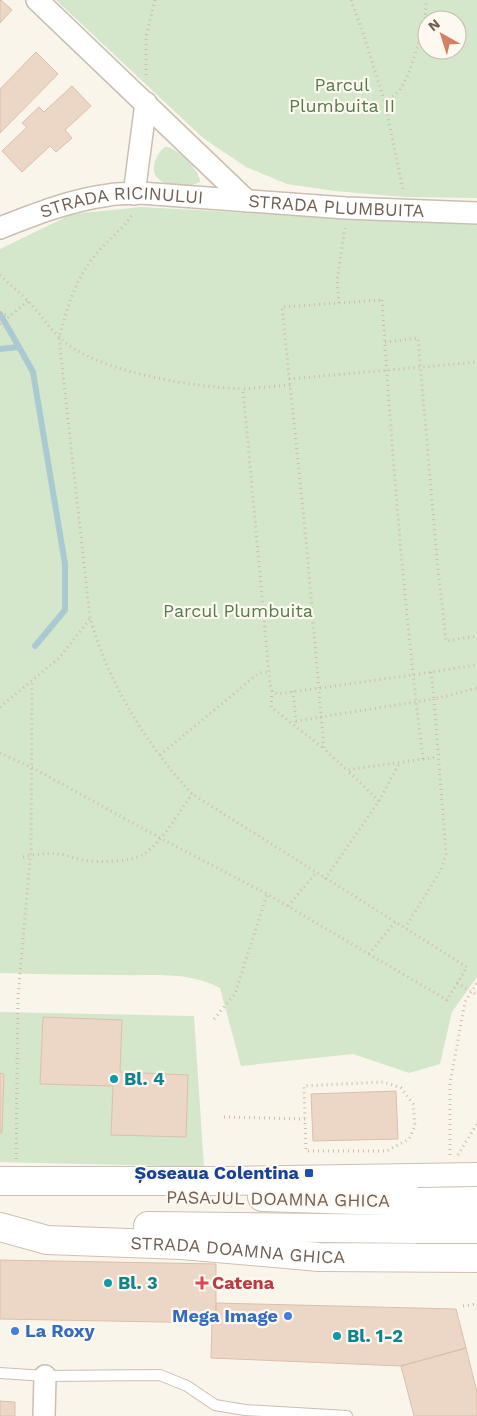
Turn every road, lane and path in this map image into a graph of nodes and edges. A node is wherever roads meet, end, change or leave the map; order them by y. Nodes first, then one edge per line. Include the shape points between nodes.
1 (37, 0) edge
2 (155, 0) edge
3 (351, 0) edge
4 (426, 0) edge
5 (146, 103) junction
6 (385, 103) junction
7 (137, 194) junction
8 (246, 201) junction
9 (346, 208) junction
10 (404, 210) junction
11 (477, 212) edge
12 (0, 228) edge
13 (0, 275) edge
14 (28, 301) junction
15 (339, 303) junction
16 (0, 312) edge
17 (10, 316) junction
18 (0, 324) edge
19 (59, 338) junction
20 (385, 342) junction
21 (477, 362) edge
22 (420, 366) junction
23 (386, 370) junction
24 (289, 379) junction
25 (290, 385) junction
26 (243, 389) junction
27 (90, 618) junction
28 (477, 636) edge
29 (477, 665) edge
30 (269, 672) junction
31 (430, 672) junction
32 (413, 675) junction
33 (32, 680) junction
34 (319, 688) junction
35 (477, 688) edge
36 (272, 691) junction
37 (293, 691) junction
38 (434, 699) junction
39 (416, 702) junction
40 (0, 707) edge
41 (321, 718) junction
42 (324, 749) junction
43 (0, 753) edge
44 (160, 755) junction
45 (438, 757) junction
46 (423, 760) junction
47 (400, 762) junction
48 (33, 768) junction
49 (347, 770) junction
50 (192, 794) junction
51 (379, 801) junction
52 (160, 838) junction
53 (23, 856) dead end
54 (30, 856) junction
55 (316, 873) junction
56 (325, 879) junction
57 (267, 894) junction
58 (288, 906) junction
59 (396, 922) junction
60 (405, 928) junction
61 (369, 954) junction
62 (457, 983) junction
63 (477, 983) edge
64 (471, 992) junction
65 (477, 996) edge
66 (214, 1019) dead end
67 (224, 1118) dead end
68 (305, 1119) junction
69 (477, 1124) edge
70 (450, 1157) dead end
71 (8, 1172) edge
72 (0, 1193) edge
73 (471, 1216) edge
74 (0, 1220) edge
75 (0, 1227) edge
76 (477, 1304) edge
77 (463, 1306) dead end
78 (0, 1373) edge
79 (45, 1376) junction
80 (44, 1416) edge
81 (347, 1416) edge

1 - 5 street, STRADA PLUMBUITA
2 - 5 path via 146,37
3 - 6 path
4 - 6 path via 426,24 410,73 400,90
5 - 7 street
5 - 8 street, STRADA PLUMBUITA
6 - 10 path
7 - 8 street, STRADA RICINULUI
7 - 12 street, STRADA RICINULUI via 110,194 59,206
7 - 19 path via 138,206 127,224 87,266 72,294
8 - 9 street, STRADA PLUMBUITA
9 - 10 street, STRADA PLUMBUITA
9 - 15 path via 337,281
10 - 11 street, STRADA PLUMBUITA
13 - 14 path
14 - 17 path
14 - 19 path
15 - 20 path via 382,300
15 - 24 path via 282,307
16 - 17 path
17 - 18 path
19 - 26 path via 90,358 143,375
19 - 27 path
20 - 22 path via 418,338
20 - 23 path
21 - 22 path
22 - 23 path
22 - 28 path via 446,641
23 - 24 path
23 - 32 path
24 - 25 path
25 - 26 path
25 - 34 path
26 - 30 path
27 - 33 path via 59,658
27 - 44 path via 99,648 117,687
29 - 31 path
30 - 36 path
30 - 44 path via 259,674
31 - 32 path
31 - 38 path
32 - 34 path
32 - 39 path
33 - 40 path
33 - 48 path
34 - 37 path
34 - 41 path
35 - 38 path
36 - 37 path via 277,694
36 - 42 path via 271,707
37 - 41 path via 296,720
38 - 39 path
38 - 45 path
39 - 41 path
39 - 46 path
41 - 42 path
42 - 49 path
43 - 48 path
44 - 50 path
45 - 46 path
45 - 60 path via 446,854 441,870
46 - 47 path
47 - 49 path
47 - 51 path
48 - 52 path
48 - 54 path
49 - 51 path
50 - 52 path
50 - 55 path
51 - 56 path
52 - 54 path via 144,854 122,860 84,860 45,853
52 - 57 path
53 - 54 path
54 - 71 path
55 - 56 path
55 - 58 path
56 - 59 path
57 - 58 path
57 - 66 path via 235,994
58 - 61 path
59 - 60 path
59 - 61 path
60 - 62 path via 467,968
61 - 62 path via 446,1000
62 - 64 path
63 - 64 path
64 - 65 path
64 - 70 path via 465,1002 450,1083
67 - 68 path
68 - 68 path via 306,1151 387,1151 408,1139 415,1126 413,1104 401,1088 384,1082 304,1086
69 - 73 path
71 - 73 main road via 215,1181
72 - 73 main road, PASAJUL DOAMNA GHICA, bridge via 418,1202
73 - 74 main road, PASAJUL DOAMNA GHICA, bridge via 416,1229
73 - 75 main road, STRADA DOAMNA GHICA via 319,1257 182,1245 47,1240
76 - 77 path
78 - 79 lane
79 - 80 street
79 - 81 lane via 160,1374 187,1386 215,1405

